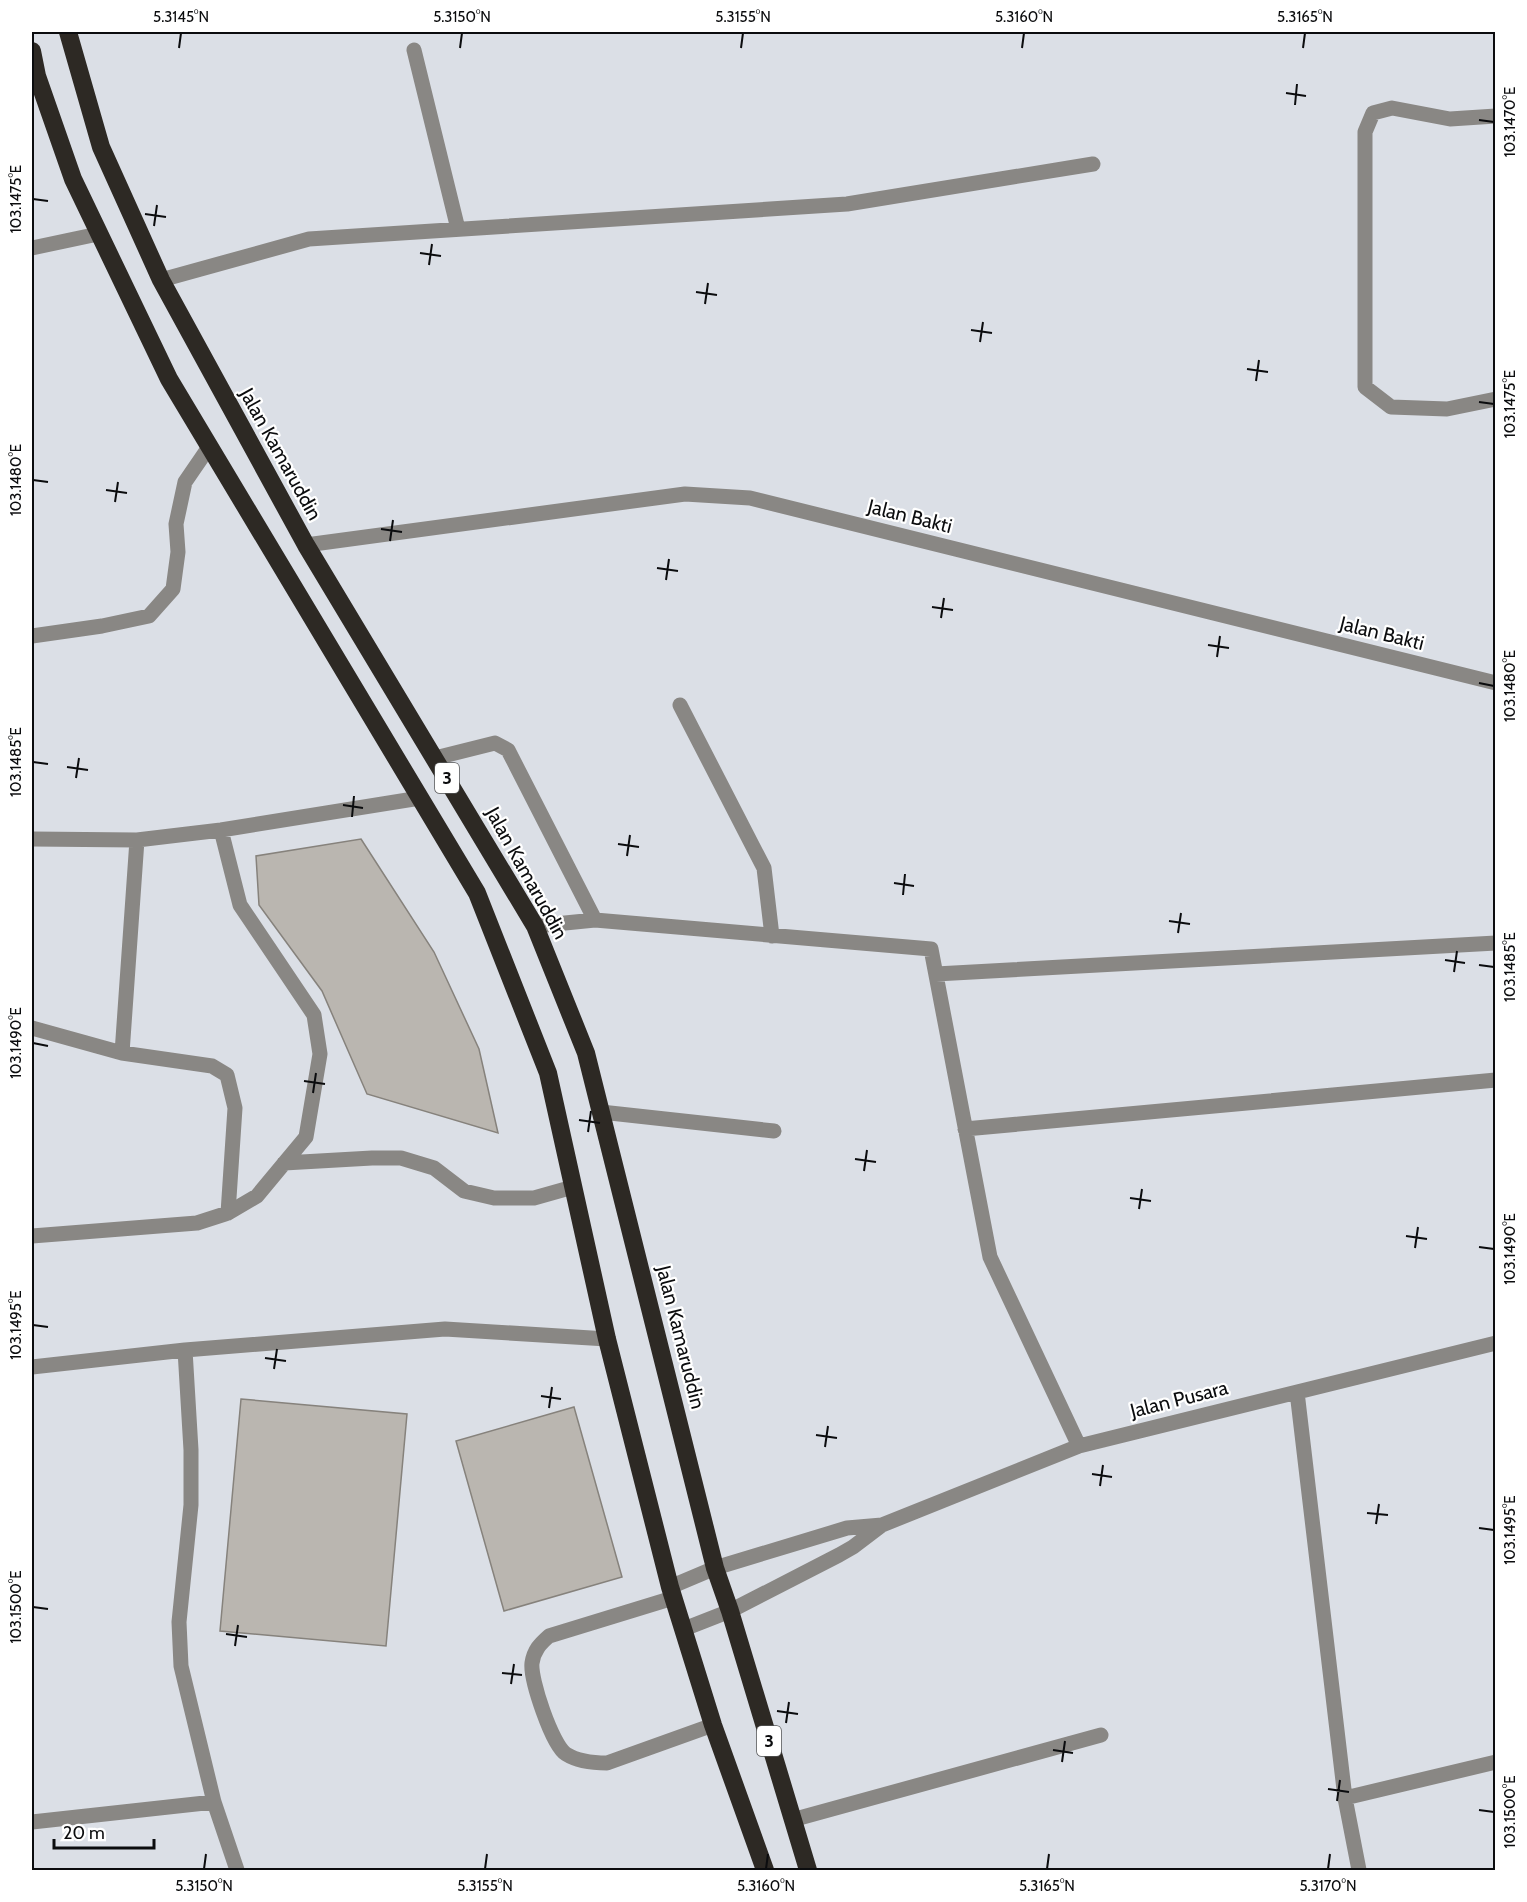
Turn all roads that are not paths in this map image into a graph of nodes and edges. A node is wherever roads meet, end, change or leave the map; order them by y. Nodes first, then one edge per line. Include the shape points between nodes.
1 (68, 32) edge
2 (414, 50) dead end
3 (32, 51) edge
4 (1496, 116) edge
5 (1093, 164) dead end
6 (458, 229) junction
7 (98, 234) junction
8 (32, 248) edge
9 (161, 280) junction
10 (1496, 399) edge
11 (208, 447) junction
12 (306, 545) junction
13 (32, 636) edge
14 (1496, 683) edge
15 (680, 705) dead end
16 (435, 758) junction
17 (420, 798) junction
18 (220, 830) junction
19 (32, 839) edge
20 (137, 840) junction
21 (595, 920) junction
22 (535, 926) junction
23 (772, 936) junction
24 (1496, 943) edge
25 (936, 974) junction
26 (32, 1028) edge
27 (122, 1053) junction
28 (1496, 1080) edge
29 (601, 1112) junction
30 (965, 1129) junction
31 (774, 1131) dead end
32 (284, 1163) junction
33 (573, 1188) junction
34 (228, 1213) junction
35 (32, 1236) edge
36 (608, 1339) junction
37 (1496, 1343) edge
38 (184, 1350) junction
39 (32, 1367) edge
40 (1297, 1392) junction
41 (1079, 1446) junction
42 (882, 1526) junction
43 (715, 1568) junction
44 (672, 1592) junction
45 (730, 1611) junction
46 (684, 1629) junction
47 (713, 1725) junction
48 (1101, 1735) dead end
49 (1496, 1762) edge
50 (1345, 1798) junction
51 (214, 1802) junction
52 (792, 1820) junction
53 (32, 1822) edge
54 (237, 1870) edge
55 (765, 1870) edge
56 (808, 1870) edge
57 (1359, 1870) edge

1 - 9 highway, Jalan Kamaruddin / 3 via 101,147
2 - 6 street
3 - 7 highway, 3 via 36,76 73,179
4 - 10 street via 1450,119 1392,108 1373,113 1365,132 1365,387 1391,407 1447,409
5 - 6 street via 847,204
6 - 9 street via 309,238
7 - 8 street
7 - 11 highway, 3 via 169,379
9 - 12 highway, Jalan Kamaruddin / 3
11 - 13 street via 185,482 176,524 174,589 149,616
11 - 17 highway, 3
12 - 14 street, Jalan Bakti via 685,494 750,498
12 - 16 highway, Jalan Kamaruddin / 3
15 - 23 street via 764,868
16 - 21 street via 495,743 508,750
16 - 22 highway, Jalan Kamaruddin / 3
17 - 18 street
17 - 33 highway, 3 via 477,893 548,1074
18 - 20 street
18 - 32 street via 240,905 314,1015 320,1054 306,1137
19 - 20 street
20 - 27 street
21 - 22 street
21 - 23 street
22 - 29 highway, Jalan Kamaruddin / 3 via 586,1053
23 - 25 street via 931,950
24 - 25 street
25 - 30 street
26 - 27 street
27 - 34 street via 212,1066 227,1075 235,1108
28 - 30 street
29 - 31 street
29 - 43 highway, Jalan Kamaruddin / 3
30 - 41 street via 990,1257
32 - 33 street via 401,1158 434,1168 464,1191 494,1198 534,1198
32 - 34 street via 257,1196
33 - 36 highway, 3
34 - 35 street via 197,1223
36 - 38 street via 445,1329
36 - 44 highway, 3
37 - 40 street, Jalan Pusara
38 - 39 street
38 - 51 street via 191,1505 179,1622 181,1666
40 - 41 street, Jalan Pusara
40 - 50 street
41 - 42 street, Jalan Pusara
42 - 43 street, Jalan Pusara via 847,1528
42 - 45 street, Jalan Pusara via 853,1547
43 - 44 street, Jalan Pusara
43 - 45 highway, Jalan Kamaruddin / 3
44 - 46 highway, 3
44 - 47 street, Jalan Pusara via 549,1636 537,1647 531,1665 541,1707 565,1754 598,1763 608,1763
45 - 46 street, Jalan Pusara
45 - 52 highway, Jalan Kamaruddin / 3
46 - 47 highway, 3
47 - 55 highway, 3
48 - 52 street
49 - 50 street
50 - 57 street
51 - 53 street
51 - 54 street
52 - 56 highway, Jalan Kamaruddin / 3

